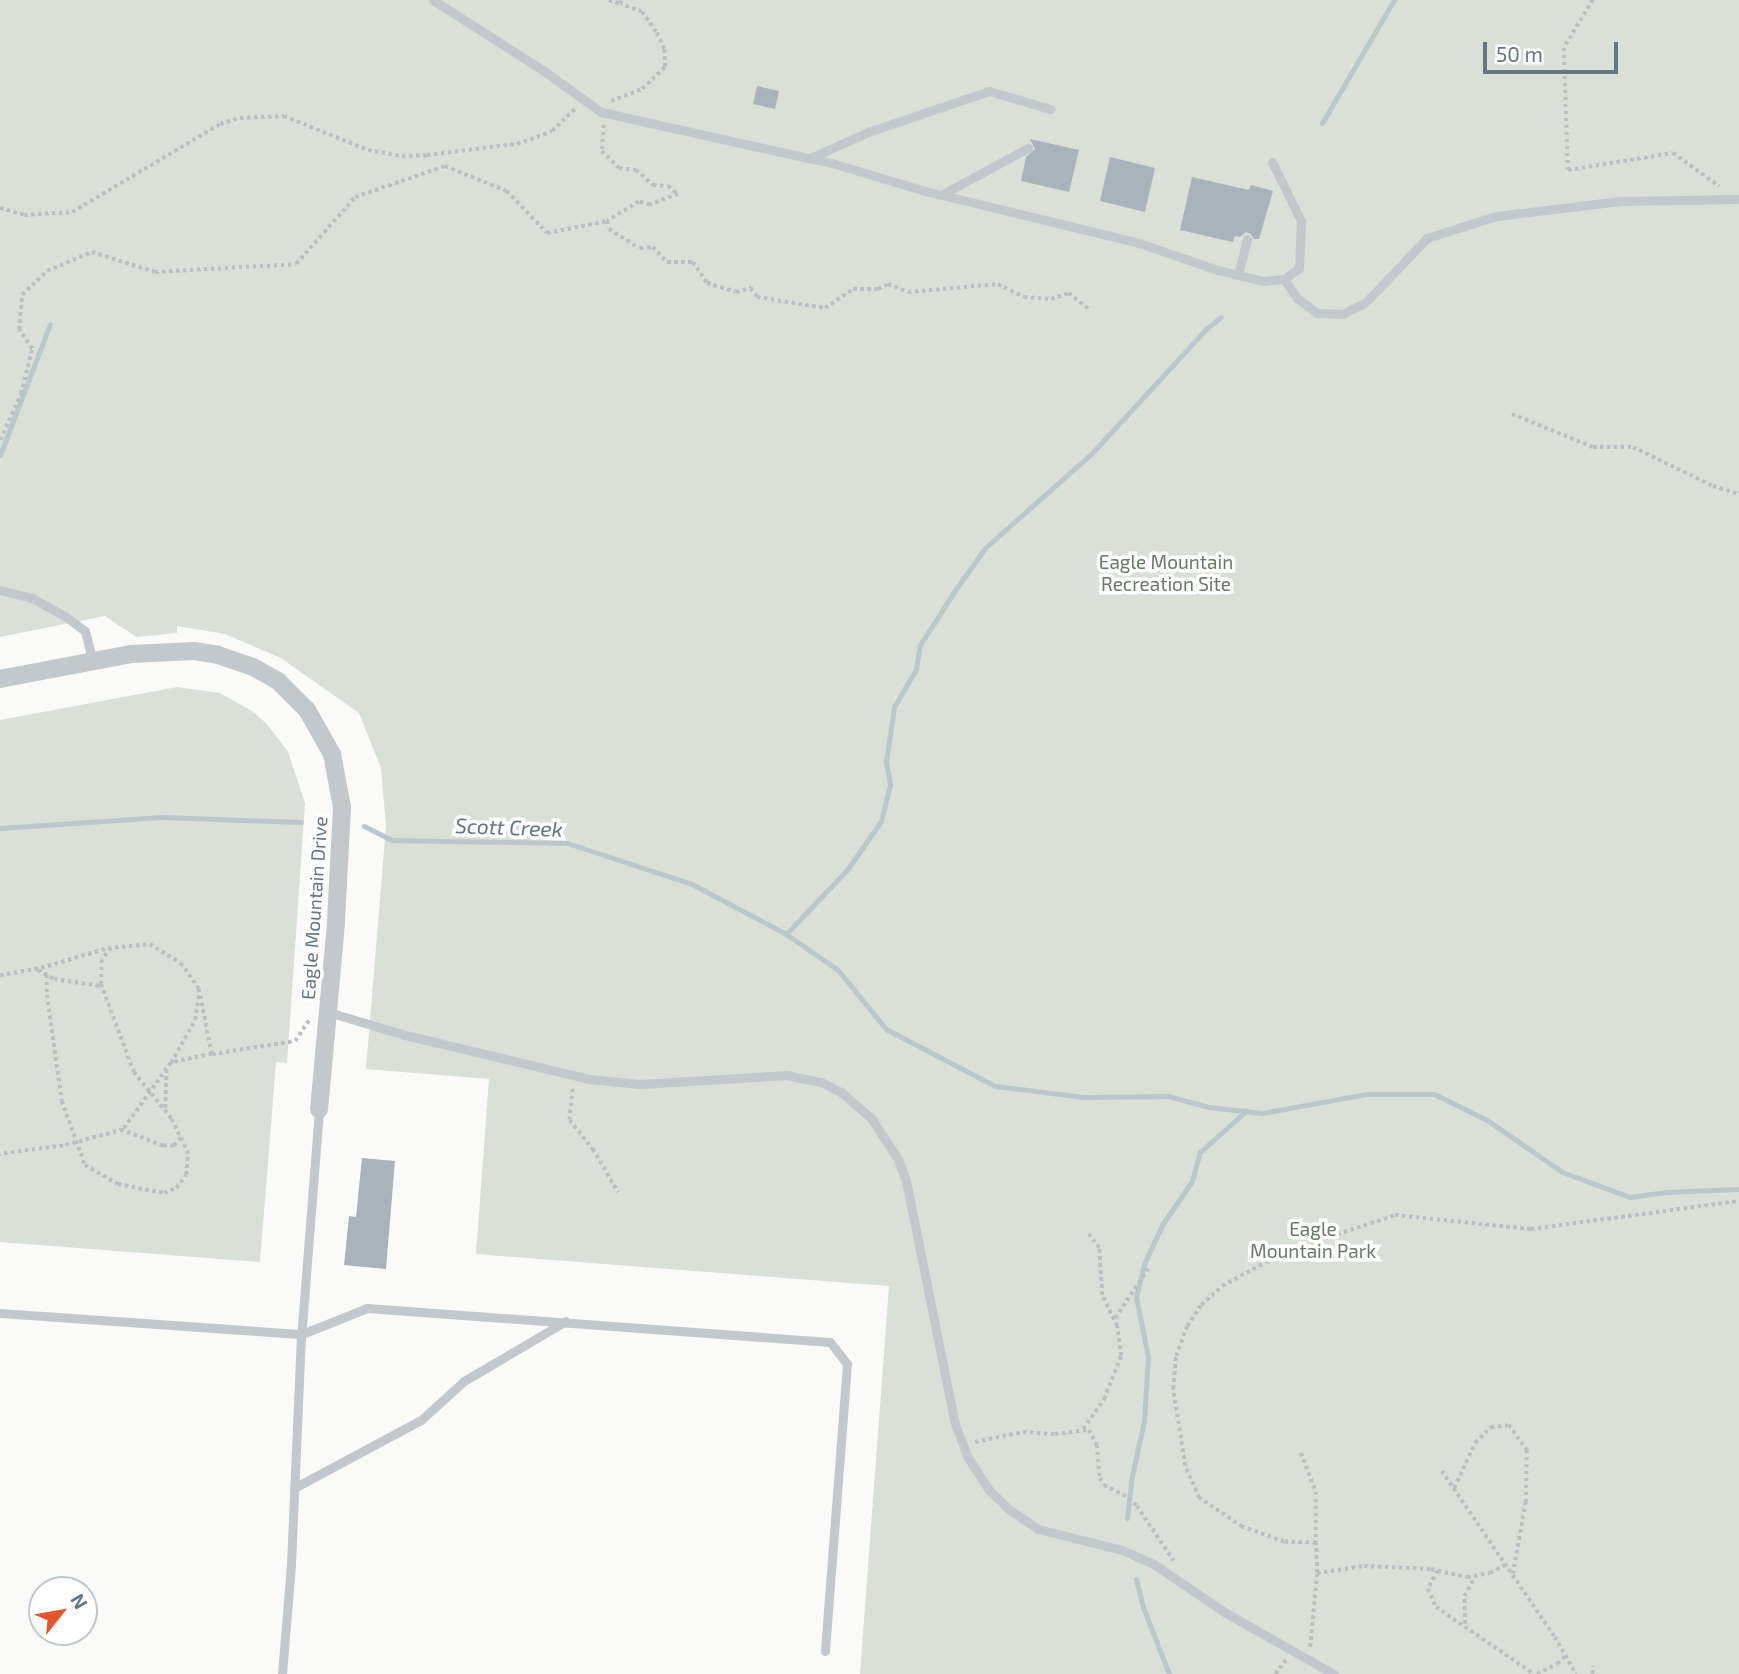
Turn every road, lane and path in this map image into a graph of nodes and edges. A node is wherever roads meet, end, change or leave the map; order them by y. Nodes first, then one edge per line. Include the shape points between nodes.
1 (433, 0) edge
2 (609, 0) edge
3 (1593, 0) edge
4 (621, 2) edge
5 (583, 100) junction
6 (1050, 109) dead end
7 (601, 112) junction
8 (1028, 148) dead end
9 (810, 158) junction
10 (1272, 162) dead end
11 (941, 195) junction
12 (1737, 198) edge
13 (0, 208) edge
14 (607, 221) junction
15 (1247, 239) dead end
16 (1238, 275) junction
17 (1284, 279) junction
18 (1090, 310) dead end
19 (1511, 414) dead end
20 (0, 440) edge
21 (1739, 495) edge
22 (0, 590) edge
23 (92, 660) junction
24 (0, 679) edge
25 (111, 948) junction
26 (36, 969) junction
27 (0, 975) edge
28 (47, 975) junction
29 (102, 986) junction
30 (199, 989) junction
31 (328, 1012) junction
32 (212, 1054) junction
33 (171, 1063) junction
34 (166, 1070) junction
35 (574, 1076) junction
36 (150, 1092) junction
37 (319, 1109) joint
38 (166, 1110) junction
39 (121, 1130) junction
40 (181, 1138) junction
41 (77, 1142) junction
42 (0, 1154) edge
43 (618, 1192) dead end
44 (1739, 1201) edge
45 (1087, 1232) dead end
46 (1148, 1269) dead end
47 (0, 1313) edge
48 (1115, 1318) junction
49 (566, 1321) junction
50 (302, 1334) junction
51 (1083, 1429) junction
52 (963, 1446) junction
53 (1301, 1453) dead end
54 (1442, 1472) dead end
55 (294, 1488) junction
56 (1454, 1488) junction
57 (1316, 1543) junction
58 (1507, 1564) junction
59 (1179, 1570) dead end
60 (1438, 1571) junction
61 (1317, 1573) junction
62 (1513, 1574) junction
63 (1476, 1575) junction
64 (1465, 1624) junction
65 (825, 1651) dead end
66 (1565, 1656) junction
67 (1309, 1659) junction
68 (1593, 1666) dead end
69 (282, 1674) edge
70 (1334, 1674) edge
71 (1536, 1674) edge
72 (1576, 1674) edge
73 (1592, 1674) edge

1 - 5 lane
2 - 4 path
3 - 12 path via 1564,48 1568,170 1673,153
4 - 7 path via 642,12 649,22 664,49 665,67 642,89 612,99
5 - 7 lane
5 - 13 path via 552,131 517,144 426,155 368,150 284,116 240,118 220,124 72,212 24,215
6 - 9 lane via 989,91 868,132
7 - 9 lane
7 - 14 path via 602,151 619,168 636,170 653,185 668,186 678,194 650,205 639,202
8 - 11 lane
9 - 11 lane
10 - 17 lane via 1301,221 1299,268
11 - 16 lane via 1136,242
12 - 17 lane via 1620,201 1496,216 1427,238 1365,303 1342,314 1317,313 1297,299
14 - 18 path via 609,229 640,248 653,247 667,262 693,262 707,284 736,292 751,288 757,297 825,308 853,289 878,289 888,284 908,292 998,284 1024,297 1051,299 1069,293
14 - 20 path via 547,233 506,191 445,166 355,197 296,264 155,272 93,252 47,271 22,295 19,330 32,349 21,394
15 - 16 lane
16 - 17 lane via 1262,281
19 - 21 path via 1593,447 1633,447
22 - 23 lane via 32,598 85,631
23 - 24 street, Eagle Mountain Drive
23 - 31 street, Eagle Mountain Drive via 171,650 227,657 278,681 314,720 332,754 342,807
25 - 26 path
25 - 29 path via 102,960
25 - 30 path via 149,944 181,963
26 - 27 path
26 - 28 path
28 - 29 path via 83,986
28 - 41 path via 62,1101
29 - 36 path via 134,1072
30 - 32 path
30 - 33 path via 195,1020
31 - 32 path via 310,1018 295,1041
31 - 35 lane
31 - 37 street, Eagle Mountain Drive
32 - 33 path
33 - 34 path
34 - 36 path
34 - 38 path
35 - 43 path via 570,1120
35 - 52 lane via 640,1084 788,1075 821,1082 863,1110 886,1137 906,1181
36 - 38 path
36 - 39 path
37 - 50 lane
38 - 40 path
39 - 40 path via 163,1146 174,1146
39 - 41 path
40 - 41 path via 188,1154 186,1175 164,1194 118,1184 85,1166
41 - 42 path
44 - 57 path via 1531,1228 1395,1215 1284,1252 1222,1286 1187,1326 1176,1356 1173,1389 1185,1466 1199,1498 1242,1527 1284,1542
45 - 48 path via 1098,1248 1102,1296
46 - 48 path
47 - 50 lane
48 - 51 path via 1121,1356 1104,1399
49 - 50 lane via 367,1308
49 - 55 lane via 464,1381 421,1420
49 - 65 lane via 830,1342 847,1364
50 - 55 lane
51 - 52 path via 1000,1435
51 - 59 path via 1094,1436 1104,1485 1137,1506
52 - 67 lane via 989,1490 1038,1529 1146,1560 1226,1613
53 - 57 path via 1317,1492
54 - 56 path
55 - 69 lane
56 - 58 path
56 - 62 path via 1475,1443 1492,1427 1509,1425 1527,1450 1526,1502
57 - 61 path
58 - 62 path
58 - 63 path
60 - 61 path via 1364,1566
60 - 63 path
60 - 64 path via 1428,1589 1436,1607
61 - 67 path
62 - 66 path
63 - 64 path via 1464,1596
64 - 71 path
66 - 71 path
66 - 72 path
67 - 70 lane
68 - 73 path

